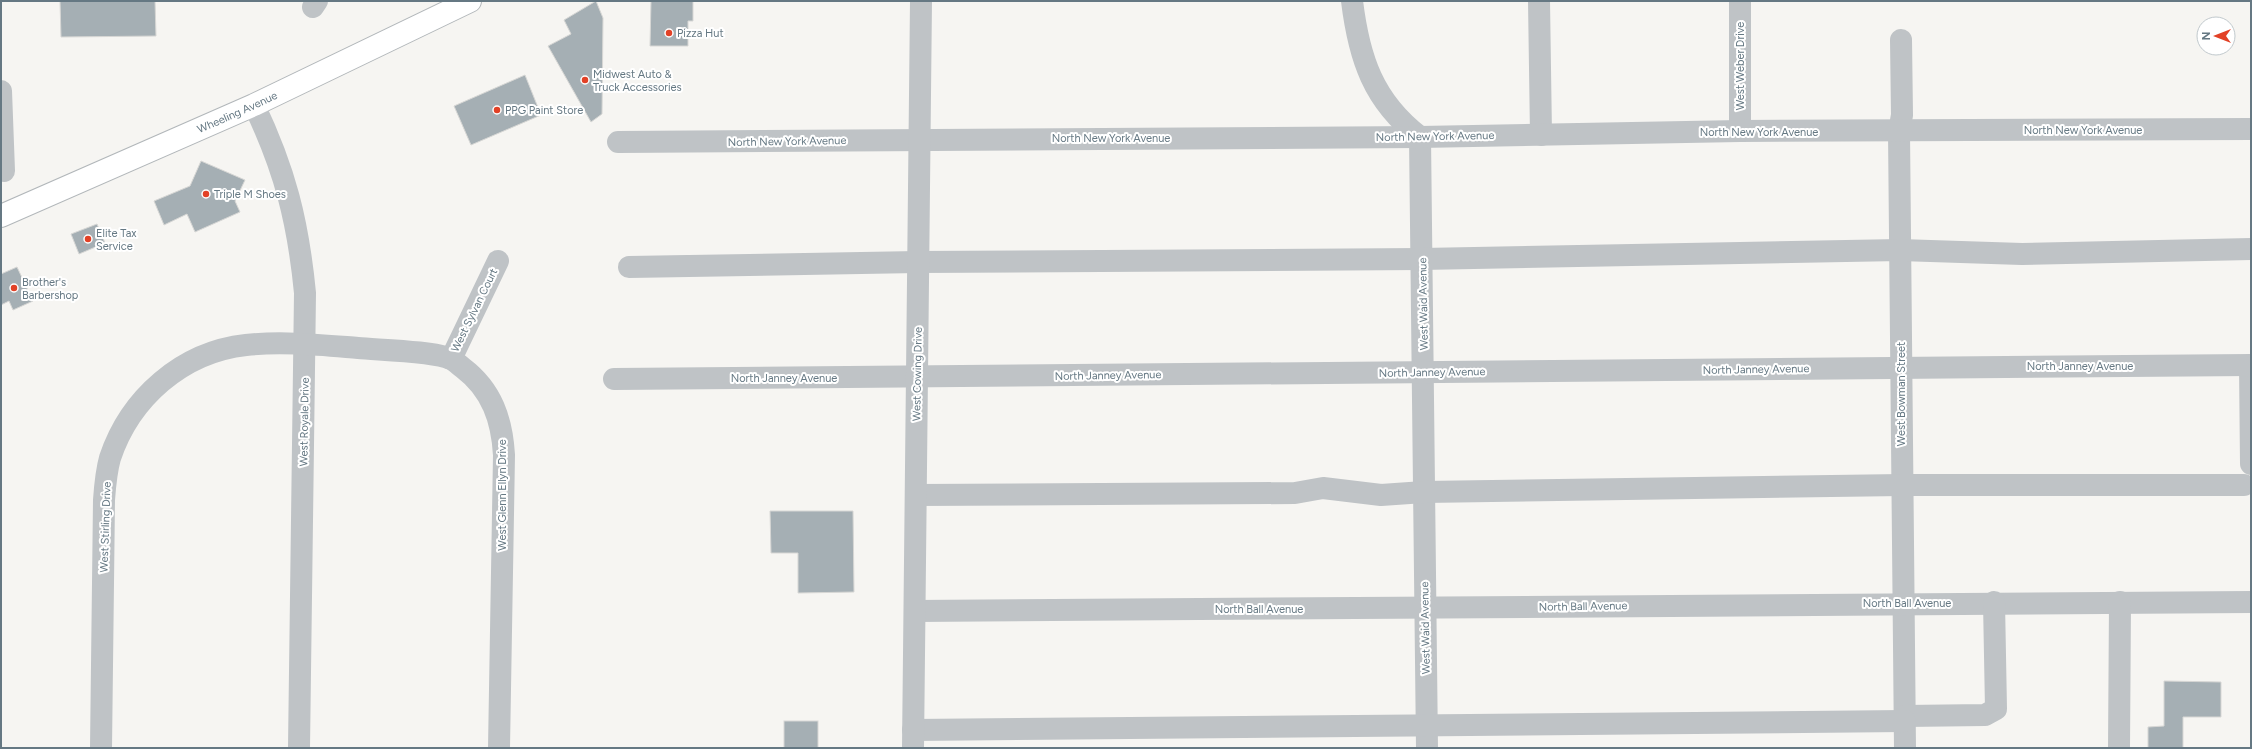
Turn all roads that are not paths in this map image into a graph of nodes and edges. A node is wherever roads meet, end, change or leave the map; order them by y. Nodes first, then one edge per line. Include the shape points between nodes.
1 (470, 1) edge
2 (921, 1) edge
3 (1352, 1) edge
4 (1540, 1) edge
5 (1740, 1) edge
6 (1901, 40) dead end
7 (1, 91) edge
8 (254, 105) junction
9 (2251, 129) edge
10 (1740, 131) junction
11 (1899, 132) junction
12 (1541, 135) junction
13 (1420, 137) junction
14 (919, 139) junction
15 (618, 142) dead end
16 (4, 170) dead end
17 (1, 216) edge
18 (2251, 249) edge
19 (1900, 250) junction
20 (1422, 259) junction
21 (498, 261) dead end
22 (918, 262) junction
23 (629, 267) dead end
24 (306, 345) junction
25 (451, 359) junction
26 (2251, 365) edge
27 (1901, 367) junction
28 (1424, 372) junction
29 (614, 378) dead end
30 (917, 378) junction
31 (2251, 464) edge
32 (2249, 480) edge
33 (1902, 485) junction
34 (1424, 492) junction
35 (916, 495) junction
36 (1903, 602) junction
37 (1994, 602) junction
38 (2120, 602) junction
39 (2251, 602) edge
40 (1425, 608) junction
41 (915, 611) junction
42 (1905, 719) junction
43 (1427, 726) junction
44 (913, 739) edge
45 (101, 748) edge
46 (299, 748) edge
47 (499, 748) edge
48 (1427, 748) edge
49 (1905, 748) edge
50 (2119, 748) edge

1 - 8 main road, Wheeling Avenue
2 - 14 street, West Cowing Drive
3 - 13 street via 1358,38 1370,77 1390,110
4 - 12 street
5 - 10 street, West Weber Drive
6 - 11 street, West Bowman Street via 1902,115
7 - 16 street
8 - 17 main road, Wheeling Avenue
8 - 24 street, West Royale Drive via 279,162 295,216 305,293
9 - 11 street, North New York Avenue
10 - 11 street, North New York Avenue
10 - 12 street, North New York Avenue
11 - 19 street, West Bowman Street
12 - 13 street, North New York Avenue
13 - 14 street, North New York Avenue
13 - 20 street, West Waid Avenue
14 - 15 street, North New York Avenue
14 - 22 street, West Cowing Drive
18 - 19 street via 2022,254
19 - 20 street
19 - 27 street, West Bowman Street
20 - 22 street
20 - 28 street, West Waid Avenue
21 - 25 street, West Sylvan Court
22 - 23 street
22 - 30 street, West Cowing Drive
24 - 25 street, West Glenn Ellyn Drive via 432,355
24 - 45 street, West Stirling Drive via 245,345 197,359 160,382 143,398 121,430 107,472 104,500
24 - 46 street, West Royale Drive
25 - 47 street, West Glenn Ellyn Drive via 477,380 490,398 503,438
26 - 27 street, North Janney Avenue
26 - 31 street
27 - 28 street, North Janney Avenue
27 - 33 street, West Bowman Street
28 - 30 street, North Janney Avenue
28 - 34 street, West Waid Avenue
29 - 30 street, North Janney Avenue
30 - 35 street, West Cowing Drive
32 - 33 street
33 - 34 street
33 - 36 street, West Bowman Street
34 - 35 street via 1381,495 1323,488 1295,493
34 - 40 street, West Waid Avenue
35 - 41 street, West Cowing Drive
36 - 37 street, North Ball Avenue
36 - 40 street, North Ball Avenue
36 - 42 street, West Bowman Street
37 - 38 street, North Ball Avenue
37 - 42 street via 1996,709 1985,715
38 - 39 street, North Ball Avenue
38 - 50 street
40 - 41 street, North Ball Avenue
40 - 43 street, West Waid Avenue
41 - 44 street, West Cowing Drive
42 - 43 street
42 - 49 street, West Bowman Street
43 - 44 street
43 - 48 street, West Waid Avenue

